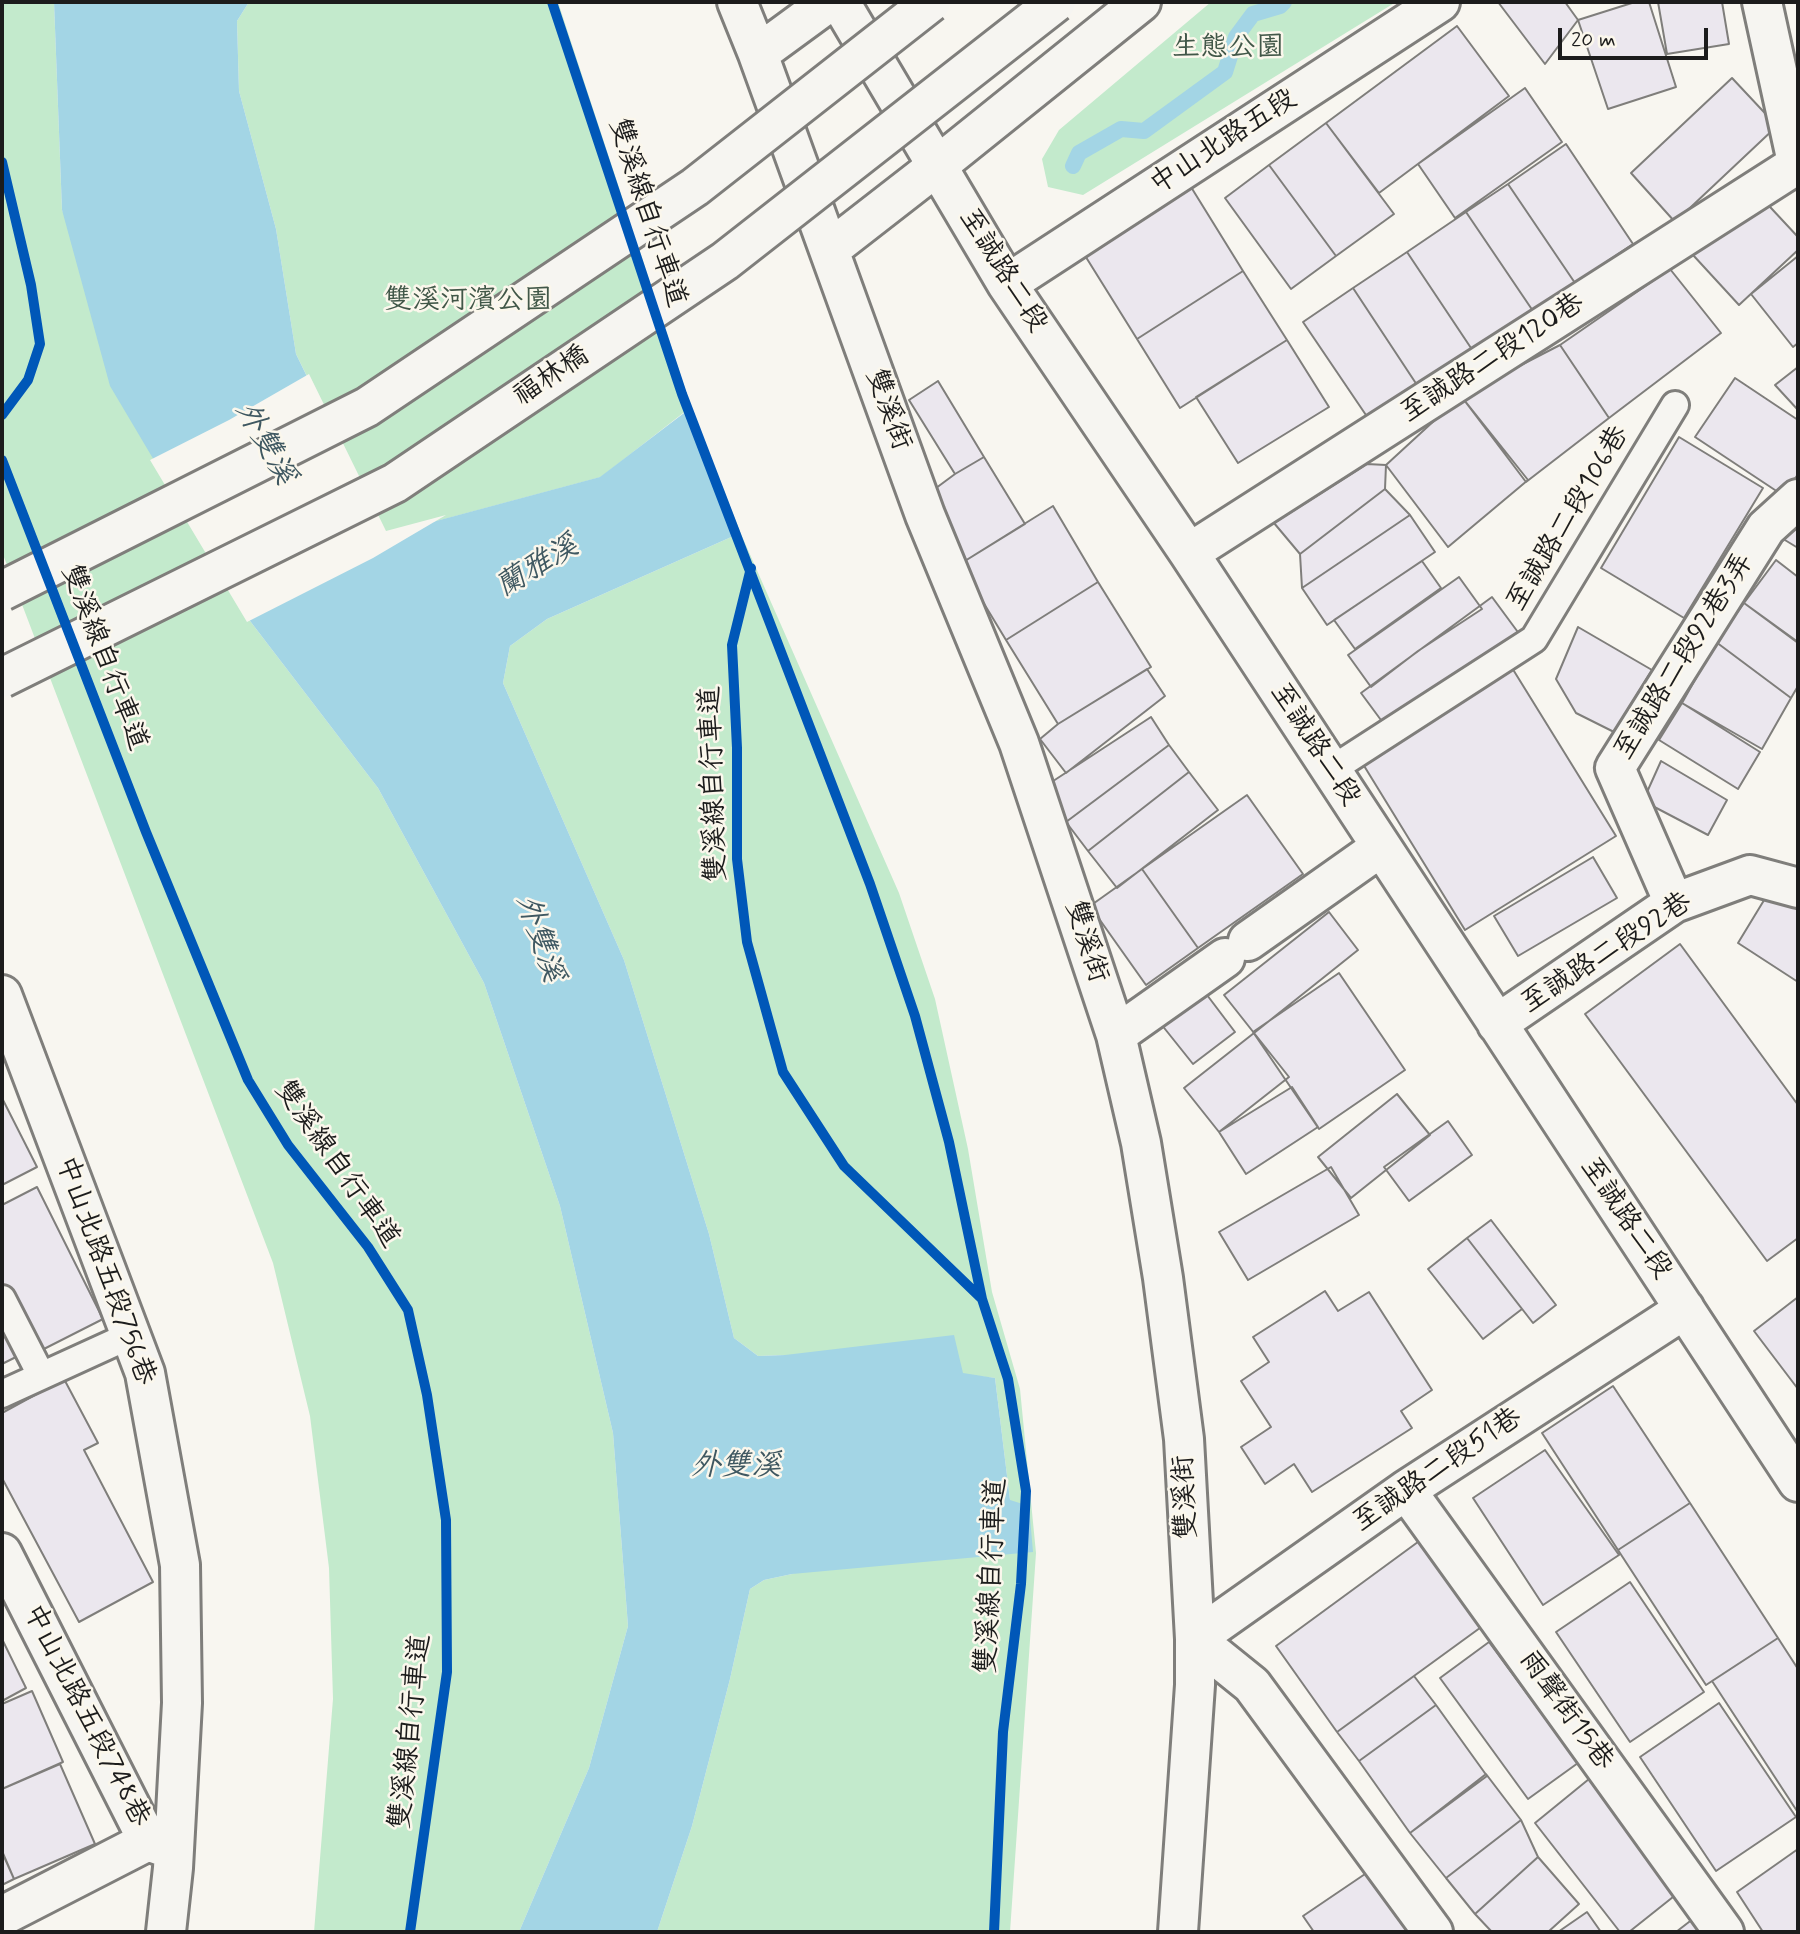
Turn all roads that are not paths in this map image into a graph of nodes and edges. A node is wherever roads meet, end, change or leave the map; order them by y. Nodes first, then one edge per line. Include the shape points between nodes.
1 (737, 2) edge
2 (829, 2) edge
3 (840, 2) edge
4 (931, 2) edge
5 (1056, 2) edge
6 (1141, 2) edge
7 (1440, 2) edge
8 (1762, 2) edge
9 (758, 54) junction
10 (937, 166) junction
11 (1797, 166) edge
12 (829, 250) junction
13 (1007, 284) junction
14 (1675, 405) dead end
15 (1798, 499) edge
16 (1189, 554) junction
17 (2, 591) edge
18 (2, 678) edge
19 (1331, 770) junction
20 (1381, 847) junction
21 (1798, 887) edge
22 (1674, 903) junction
23 (2, 995) edge
24 (1497, 1024) junction
25 (1116, 1035) junction
26 (2, 1299) edge
27 (1685, 1308) junction
28 (131, 1335) junction
29 (41, 1375) junction
30 (2, 1394) edge
31 (1798, 1482) edge
32 (1406, 1490) junction
33 (2, 1553) edge
34 (1195, 1639) junction
35 (161, 1846) junction
36 (2, 1916) edge
37 (166, 1932) edge
38 (1178, 1932) edge
39 (1433, 1932) edge
40 (1724, 1932) edge

1 - 9 street, 雙溪街
2 - 9 street
3 - 10 street, 至誠路二段
4 - 17 street, bridge via 695,187 367,407
5 - 18 street, 福林橋, bridge via 725,261 395,483
6 - 10 street
7 - 13 street, 中山北路五段
8 - 11 street
9 - 12 street, 雙溪街
10 - 12 street
10 - 13 street, 至誠路二段
11 - 16 street, 至誠路二段120巷
12 - 25 street, 雙溪街 via 925,515 1019,743
13 - 16 street, 至誠路二段
14 - 19 lane, 至誠路二段106巷 via 1534,639
15 - 22 street, 至誠路二段92巷3弄 via 1766,528 1615,768
16 - 19 street, 至誠路二段
19 - 20 street, 至誠路二段
20 - 24 street, 至誠路二段
20 - 25 street
21 - 22 street, 至誠路二段92巷 via 1750,875
22 - 24 street, 至誠路二段92巷
23 - 28 street, 中山北路五段756巷
24 - 27 street, 至誠路二段
25 - 34 street, 雙溪街 via 1142,1143 1163,1278 1184,1439
26 - 29 lane
27 - 31 street, 至誠路二段
27 - 32 street, 至誠路二段51巷
28 - 29 lane
28 - 35 street, 中山北路五段756巷 via 145,1373 180,1565 182,1703
29 - 30 lane
32 - 34 street, 至誠路二段51巷
32 - 40 street, 雨聲街15巷
33 - 35 street, 中山北路五段748巷
34 - 38 street, 雙溪街
34 - 39 street via 1252,1685
35 - 36 street, 中山北路五段748巷
35 - 37 street, 中山北路五段756巷

